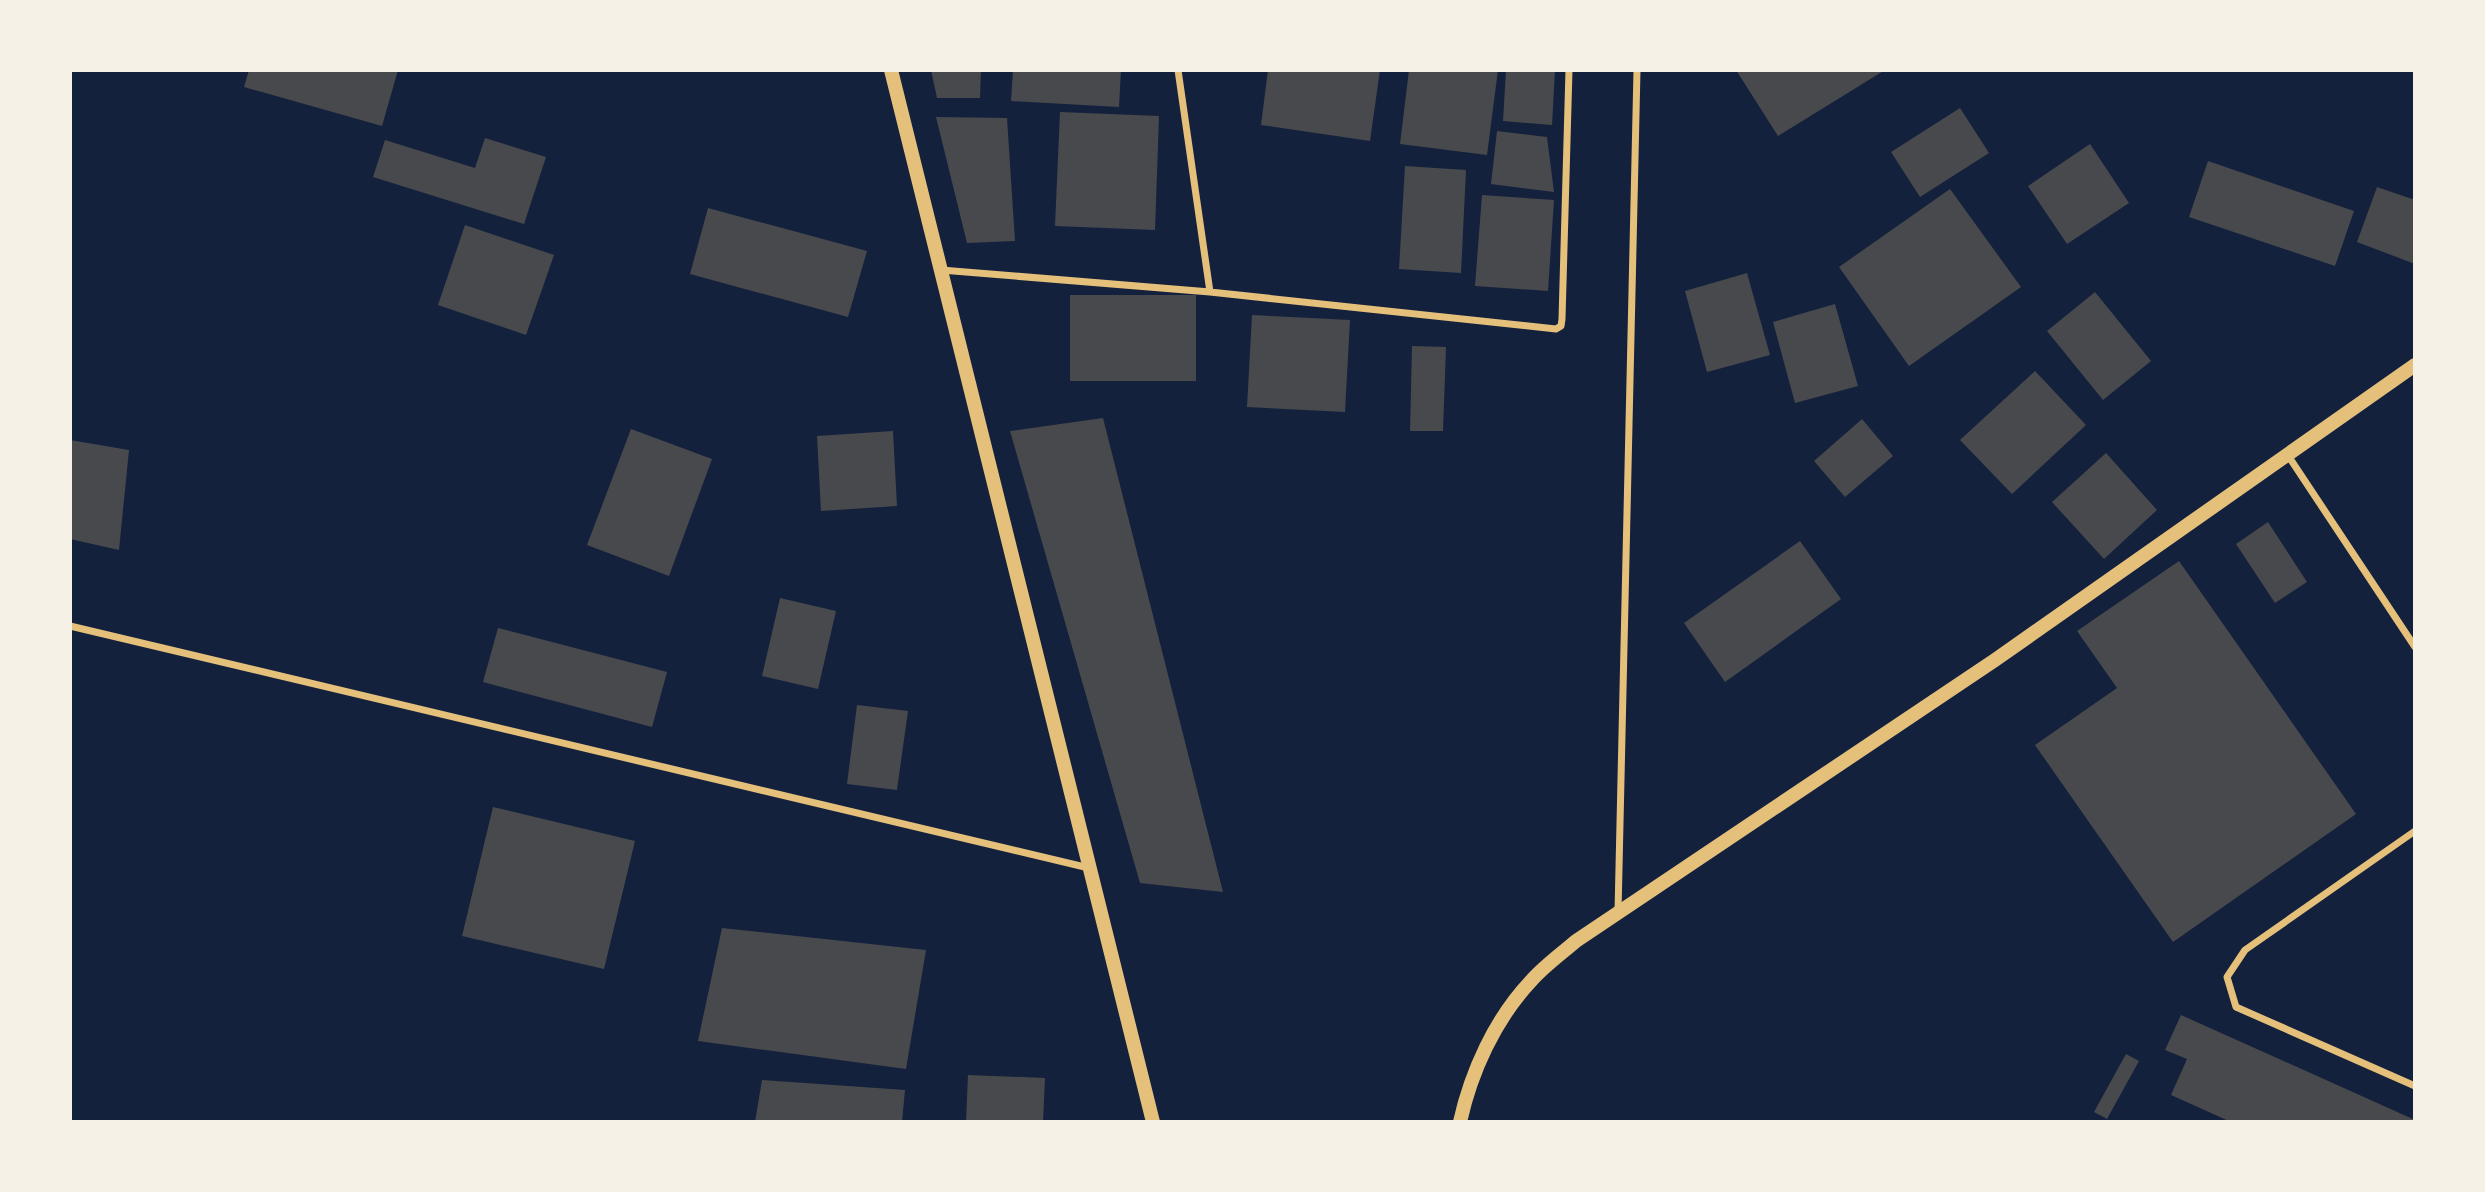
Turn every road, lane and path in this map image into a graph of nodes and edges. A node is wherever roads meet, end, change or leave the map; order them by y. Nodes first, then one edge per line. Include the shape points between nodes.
1 (891, 70) edge
2 (1178, 70) edge
3 (1569, 70) edge
4 (1637, 70) edge
5 (941, 270) junction
6 (1210, 292) junction
7 (2415, 365) edge
8 (2287, 453) junction
9 (70, 626) edge
10 (2415, 647) edge
11 (2415, 831) edge
12 (1088, 868) junction
13 (1618, 913) junction
14 (2415, 1086) edge
15 (1153, 1122) edge
16 (1460, 1122) edge

1 - 5 main road
2 - 6 street
3 - 6 street via 1561,326
4 - 13 street
5 - 6 street
5 - 12 main road
7 - 8 main road
8 - 10 street
8 - 13 main road via 1995,660
9 - 12 street
11 - 14 street via 2245,950 2227,977 2236,1007
12 - 15 main road
13 - 16 main road via 1576,941 1530,981 1494,1032 1466,1094

